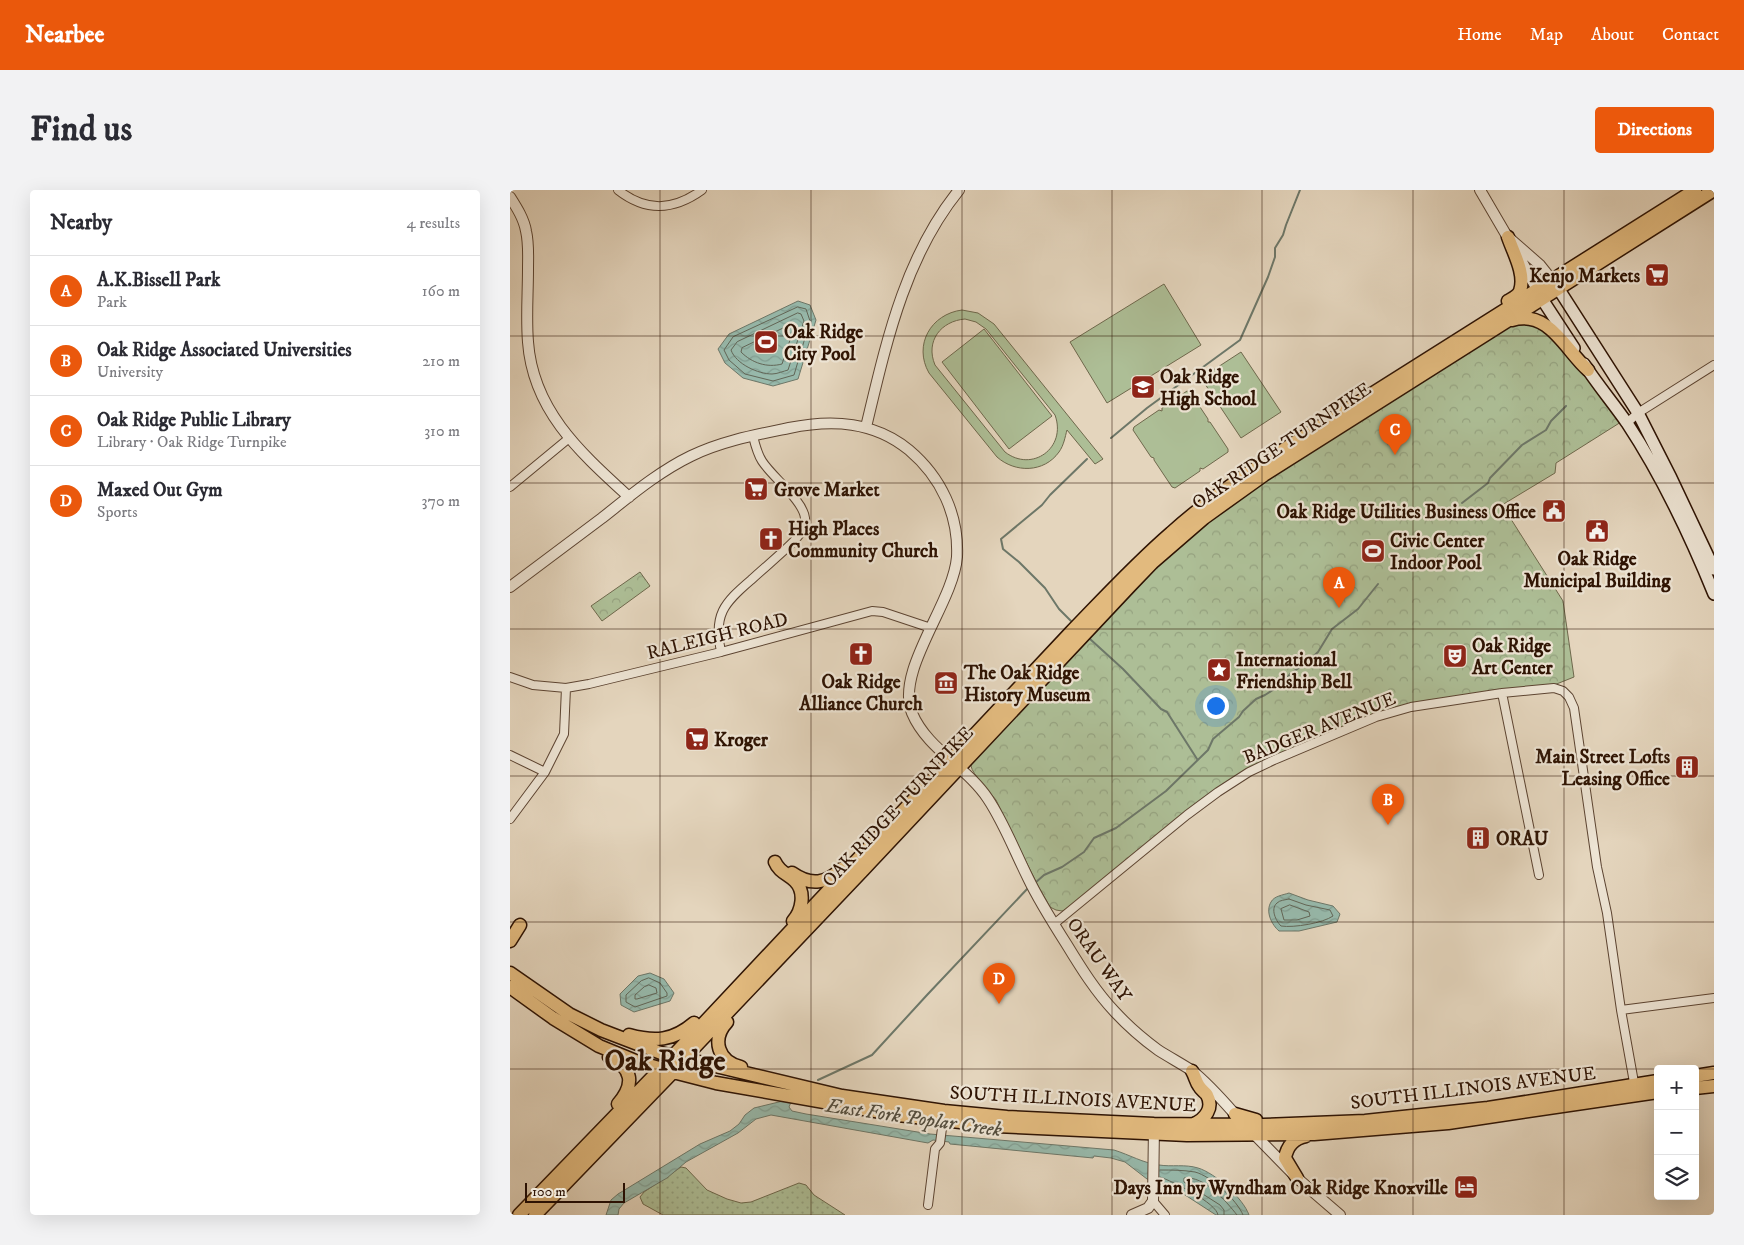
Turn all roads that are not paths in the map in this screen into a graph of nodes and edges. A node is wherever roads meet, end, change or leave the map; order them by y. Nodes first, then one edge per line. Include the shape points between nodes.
1 (618, 190) edge
2 (702, 190) edge
3 (959, 190) edge
4 (1480, 190) edge
5 (1714, 190) edge
6 (1693, 191) edge
7 (510, 197) edge
8 (1508, 236) junction
9 (1555, 284) junction
10 (1540, 294) junction
11 (1507, 321) junction
12 (1423, 362) junction
13 (1714, 365) edge
14 (1588, 370) junction
15 (1638, 413) junction
16 (1626, 423) junction
17 (866, 427) junction
18 (753, 436) junction
19 (568, 439) junction
20 (510, 487) edge
21 (629, 497) junction
22 (1685, 517) junction
23 (1714, 569) edge
24 (510, 587) edge
25 (1714, 594) edge
26 (932, 628) junction
27 (721, 652) junction
28 (510, 677) edge
29 (566, 688) junction
30 (1502, 693) junction
31 (510, 755) edge
32 (955, 764) junction
33 (546, 772) junction
34 (510, 819) edge
35 (897, 819) junction
36 (1539, 875) dead end
37 (1054, 924) junction
38 (510, 936) edge
39 (510, 941) edge
40 (510, 966) edge
41 (755, 968) junction
42 (510, 973) edge
43 (756, 984) junction
44 (510, 986) edge
45 (1714, 998) edge
46 (560, 1008) junction
47 (1621, 1010) junction
48 (582, 1020) junction
49 (579, 1035) junction
50 (678, 1058) junction
51 (667, 1070) junction
52 (1192, 1071) junction
53 (1714, 1073) edge
54 (1699, 1075) edge
55 (687, 1076) junction
56 (782, 1083) junction
57 (1654, 1083) edge
58 (1714, 1086) edge
59 (1699, 1088) edge
60 (1635, 1090) junction
61 (1654, 1092) edge
62 (1235, 1114) junction
63 (1365, 1121) junction
64 (942, 1124) junction
65 (1193, 1124) junction
66 (1245, 1124) junction
67 (1154, 1129) junction
68 (1314, 1134) junction
69 (1255, 1135) junction
70 (591, 1142) junction
71 (1297, 1178) junction
72 (928, 1205) dead end
73 (1151, 1205) junction
74 (519, 1215) edge
75 (536, 1215) edge
76 (1132, 1215) edge
77 (1165, 1215) edge
78 (1340, 1215) edge

1 - 2 street via 643,205 659,207 677,204
3 - 17 street via 929,233 916,259 883,355
4 - 8 street
5 - 9 highway, OAK RIDGE TURNPIKE
6 - 9 highway, OAK RIDGE TURNPIKE
7 - 19 street via 525,225 528,243 530,360 544,401
8 - 9 street via 1540,265
8 - 10 street
8 - 12 highway via 1520,271 1520,292 1441,344
9 - 10 highway, OAK RIDGE TURNPIKE
9 - 15 main road
10 - 11 highway, OAK RIDGE TURNPIKE
10 - 12 highway, OAK RIDGE TURNPIKE
10 - 14 main road
11 - 14 highway via 1519,318 1535,320 1550,327
11 - 32 highway, OAK RIDGE TURNPIKE via 1272,470 1204,518 1152,563
12 - 32 highway, OAK RIDGE TURNPIKE via 1238,480 1171,533 1135,566
13 - 15 street
14 - 16 main road
15 - 16 street
15 - 22 main road
16 - 22 main road
17 - 18 street, ORAU WAY via 830,422
17 - 26 street, ORAU WAY via 900,443 922,461 939,484 952,514 957,557 949,590
18 - 21 street, ORAU WAY via 691,456
18 - 27 street via 762,462 804,510 806,521 803,531 792,543 728,601 718,626
19 - 20 street
19 - 21 street
21 - 24 street, ORAU WAY
22 - 23 main road
22 - 25 main road
26 - 27 street, RALEIGH ROAD via 872,611
26 - 32 street, ORAU WAY via 912,673 909,701 922,731
27 - 29 street, RALEIGH ROAD
28 - 29 street, RALEIGH ROAD via 533,685
29 - 33 street via 564,734
30 - 36 street
30 - 37 street, BADGER AVENUE via 1411,707 1376,717 1249,772 1187,815
30 - 47 street, BADGER AVENUE via 1554,688 1569,697 1574,708
31 - 33 street
32 - 35 highway, OAK RIDGE TURNPIKE
32 - 37 street, ORAU WAY via 988,799 998,815
32 - 43 highway, OAK RIDGE TURNPIKE
33 - 34 street
35 - 41 highway, OAK RIDGE TURNPIKE
35 - 41 highway via 867,842 835,875 826,879 804,880 775,862 778,869 798,885 800,910
37 - 52 street, ORAU WAY via 1114,1011 1133,1030
38 - 39 highway via 520,925
40 - 46 highway
41 - 48 highway via 684,1031 666,1039 640,1038
41 - 50 highway, OAK RIDGE TURNPIKE
42 - 46 highway, SOUTH ILLINOIS AVENUE
43 - 50 highway, OAK RIDGE TURNPIKE
43 - 56 highway via 742,1006 721,1028 718,1036 720,1051 724,1059 734,1065 765,1073
44 - 49 highway
45 - 47 street
46 - 48 highway, SOUTH ILLINOIS AVENUE
47 - 60 street, BADGER AVENUE
48 - 50 highway, SOUTH ILLINOIS AVENUE via 634,1044
49 - 51 highway, SOUTH ILLINOIS AVENUE via 624,1057
49 - 70 highway via 622,1064 629,1076 627,1092
50 - 51 highway, OAK RIDGE TURNPIKE
50 - 56 highway, SOUTH ILLINOIS AVENUE
51 - 55 highway, SOUTH ILLINOIS AVENUE
51 - 70 highway, OAK RIDGE TURNPIKE
51 - 75 highway, OAK RIDGE TURNPIKE
52 - 62 street, ORAU WAY
52 - 65 highway via 1210,1102 1204,1118
53 - 54 highway
55 - 64 highway, SOUTH ILLINOIS AVENUE
55 - 75 highway via 673,1083 578,1180
56 - 67 highway, SOUTH ILLINOIS AVENUE via 842,1096 944,1111
57 - 60 highway, SOUTH ILLINOIS AVENUE
58 - 59 highway
60 - 61 highway, SOUTH ILLINOIS AVENUE
60 - 63 highway, SOUTH ILLINOIS AVENUE
60 - 68 highway, SOUTH ILLINOIS AVENUE via 1448,1123
62 - 63 highway via 1256,1120 1320,1118
62 - 66 street, ORAU WAY
63 - 66 highway, SOUTH ILLINOIS AVENUE
64 - 67 highway, SOUTH ILLINOIS AVENUE
64 - 72 street
65 - 66 highway, SOUTH ILLINOIS AVENUE
65 - 67 highway, SOUTH ILLINOIS AVENUE
66 - 69 street, ORAU WAY
67 - 69 highway, SOUTH ILLINOIS AVENUE
67 - 73 street
68 - 69 highway, SOUTH ILLINOIS AVENUE
68 - 71 highway via 1294,1139 1286,1152 1285,1158
69 - 71 street, ORAU WAY
70 - 74 highway, OAK RIDGE TURNPIKE
71 - 78 street, ORAU WAY
73 - 76 street
73 - 77 street

